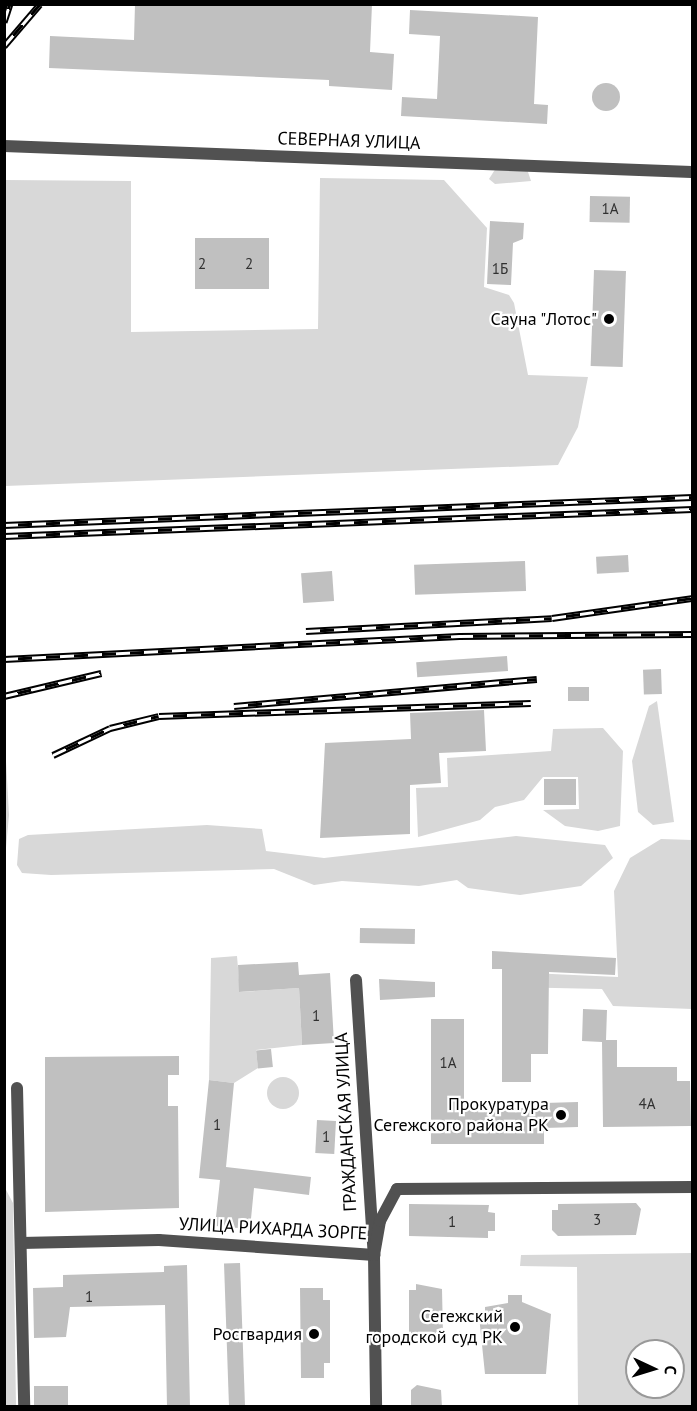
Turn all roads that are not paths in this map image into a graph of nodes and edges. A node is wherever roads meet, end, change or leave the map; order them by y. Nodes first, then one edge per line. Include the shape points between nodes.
1 (4, 146) edge
2 (693, 172) edge
3 (356, 980) dead end
4 (17, 1088) dead end
5 (693, 1188) edge
6 (21, 1243) junction
7 (374, 1255) junction
8 (24, 1407) edge
9 (376, 1407) edge

1 - 2 street, СЕВЕРНАЯ УЛИЦА
3 - 7 street, ГРАЖДАНСКАЯ УЛИЦА
4 - 6 street
5 - 7 street, УЛИЦА РИХАРДА ЗОРГЕ via 398,1189 380,1221
6 - 7 street, УЛИЦА РИХАРДА ЗОРГЕ via 159,1240
6 - 8 street
7 - 9 street, ГРАЖДАНСКАЯ УЛИЦА

